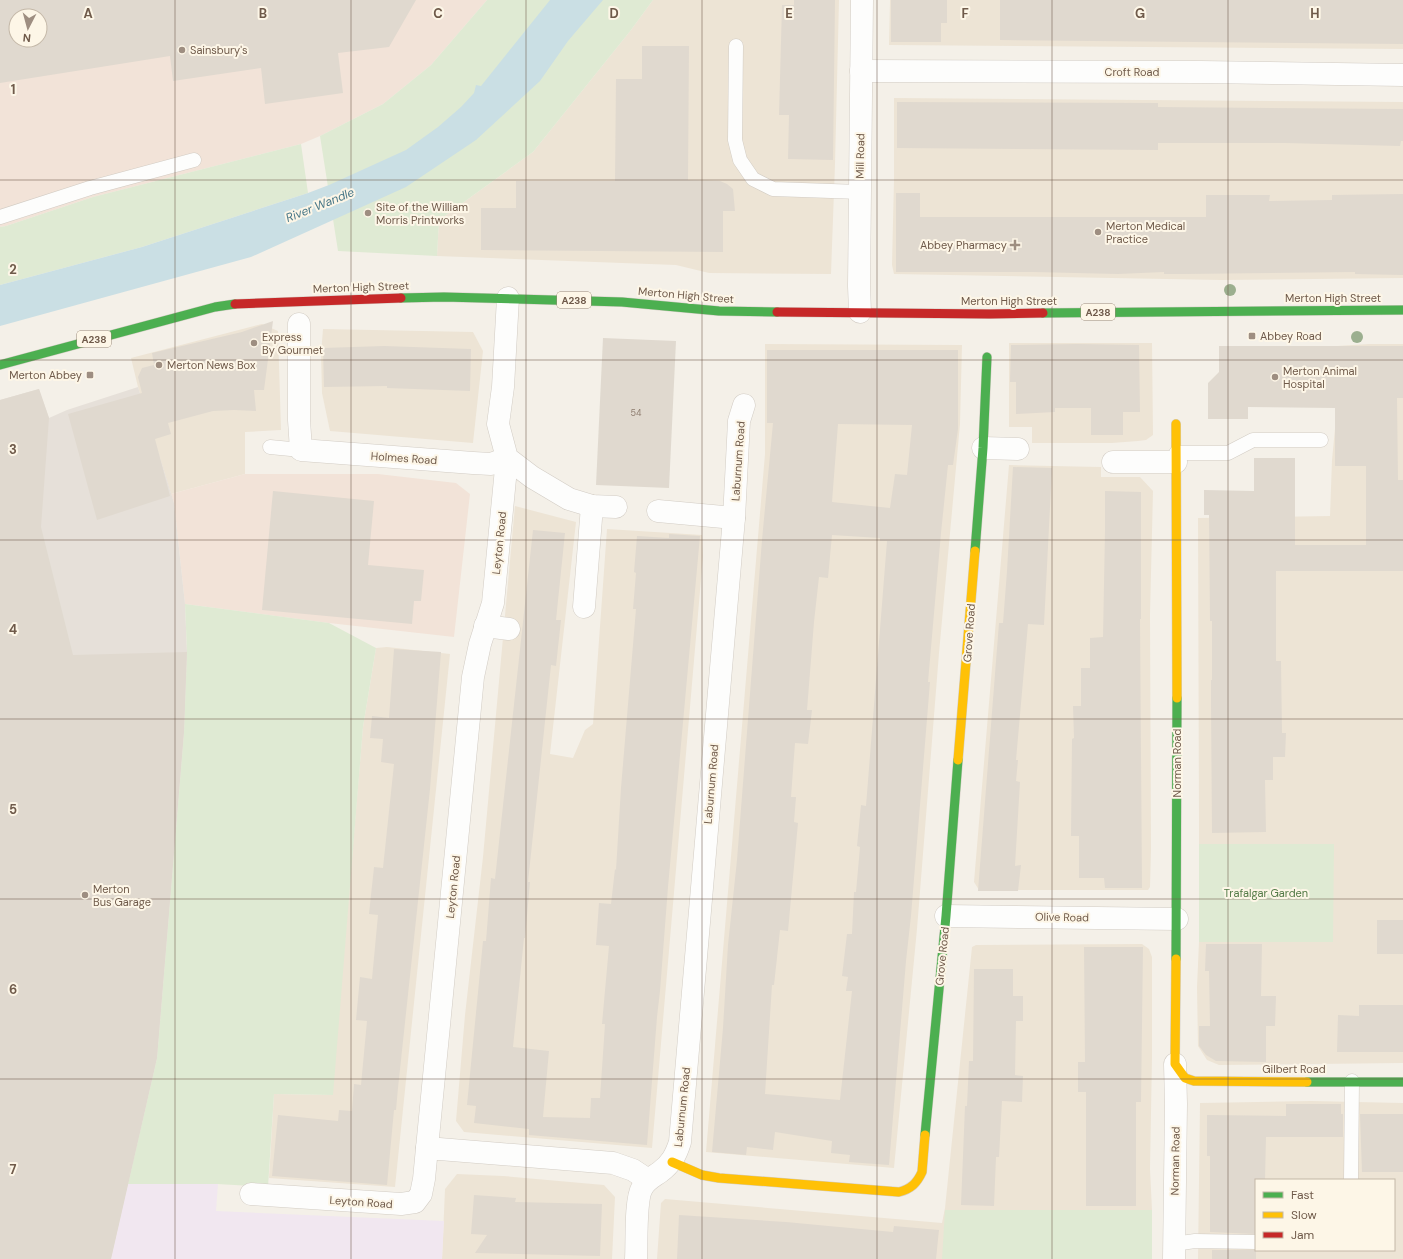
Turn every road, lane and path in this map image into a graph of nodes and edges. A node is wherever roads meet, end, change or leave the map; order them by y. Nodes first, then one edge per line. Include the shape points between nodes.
1 (862, 0) edge
2 (736, 46) dead end
3 (861, 71) junction
4 (1403, 75) edge
5 (194, 160) dead end
6 (860, 192) junction
7 (0, 217) edge
8 (508, 298) junction
9 (1403, 310) edge
10 (860, 312) junction
11 (299, 324) dead end
12 (987, 357) dead end
13 (0, 365) edge
14 (744, 405) dead end
15 (1176, 424) dead end
16 (1321, 440) dead end
17 (270, 447) dead end
18 (983, 448) junction
19 (1018, 449) dead end
20 (301, 450) junction
21 (1176, 457) junction
22 (507, 458) junction
23 (1113, 462) dead end
24 (592, 506) junction
25 (616, 507) dead end
26 (658, 511) dead end
27 (734, 518) junction
28 (584, 607) dead end
29 (487, 619) junction
30 (509, 629) dead end
31 (946, 916) junction
32 (1177, 919) junction
33 (1180, 1071) junction
34 (1352, 1081) junction
35 (1403, 1082) edge
36 (427, 1148) junction
37 (672, 1162) junction
38 (1351, 1179) edge
39 (648, 1180) junction
40 (251, 1194) dead end
41 (1255, 1242) edge
42 (1174, 1251) edge
43 (636, 1259) edge

1 - 3 street, Mill Road
2 - 6 lane via 735,140 740,160 753,179 773,189
3 - 4 street, Croft Road
3 - 6 street, Mill Road
5 - 7 lane via 90,188
6 - 10 street, Mill Road
8 - 10 street, Merton High Street / A238 via 622,302 718,311
8 - 13 street, Merton High Street / A238 via 392,298 229,304
8 - 22 street via 503,387 498,424
9 - 10 street, Merton High Street / A238 via 990,314
11 - 20 street
12 - 18 street, Grove Road
14 - 27 street, Laburnum Road via 739,421
15 - 21 street, Norman Road
16 - 21 lane via 1252,440 1228,453
17 - 20 lane, Holmes Road
18 - 19 street
18 - 31 street, Grove Road
20 - 22 street, Holmes Road via 491,464
21 - 23 street
21 - 32 street, Norman Road
22 - 24 street via 532,477 569,499
22 - 29 street, Leyton Road via 493,602
24 - 25 street
24 - 28 street
26 - 27 street
27 - 37 street, Laburnum Road via 682,1127 680,1142
29 - 30 street
29 - 36 street, Leyton Road via 473,677
31 - 32 street, Olive Road
31 - 37 street, Grove Road via 922,1172 915,1186 899,1192 719,1178 702,1175
32 - 33 street, Norman Road
33 - 34 street, Gilbert Road via 1194,1081
33 - 42 street, Norman Road via 1176,1104
34 - 35 street, Gilbert Road
34 - 38 lane
36 - 39 street via 613,1163 633,1170
36 - 40 street, Leyton Road via 421,1194 415,1202 401,1204
37 - 39 street
39 - 43 street via 641,1189 638,1200
41 - 42 lane via 1195,1241

